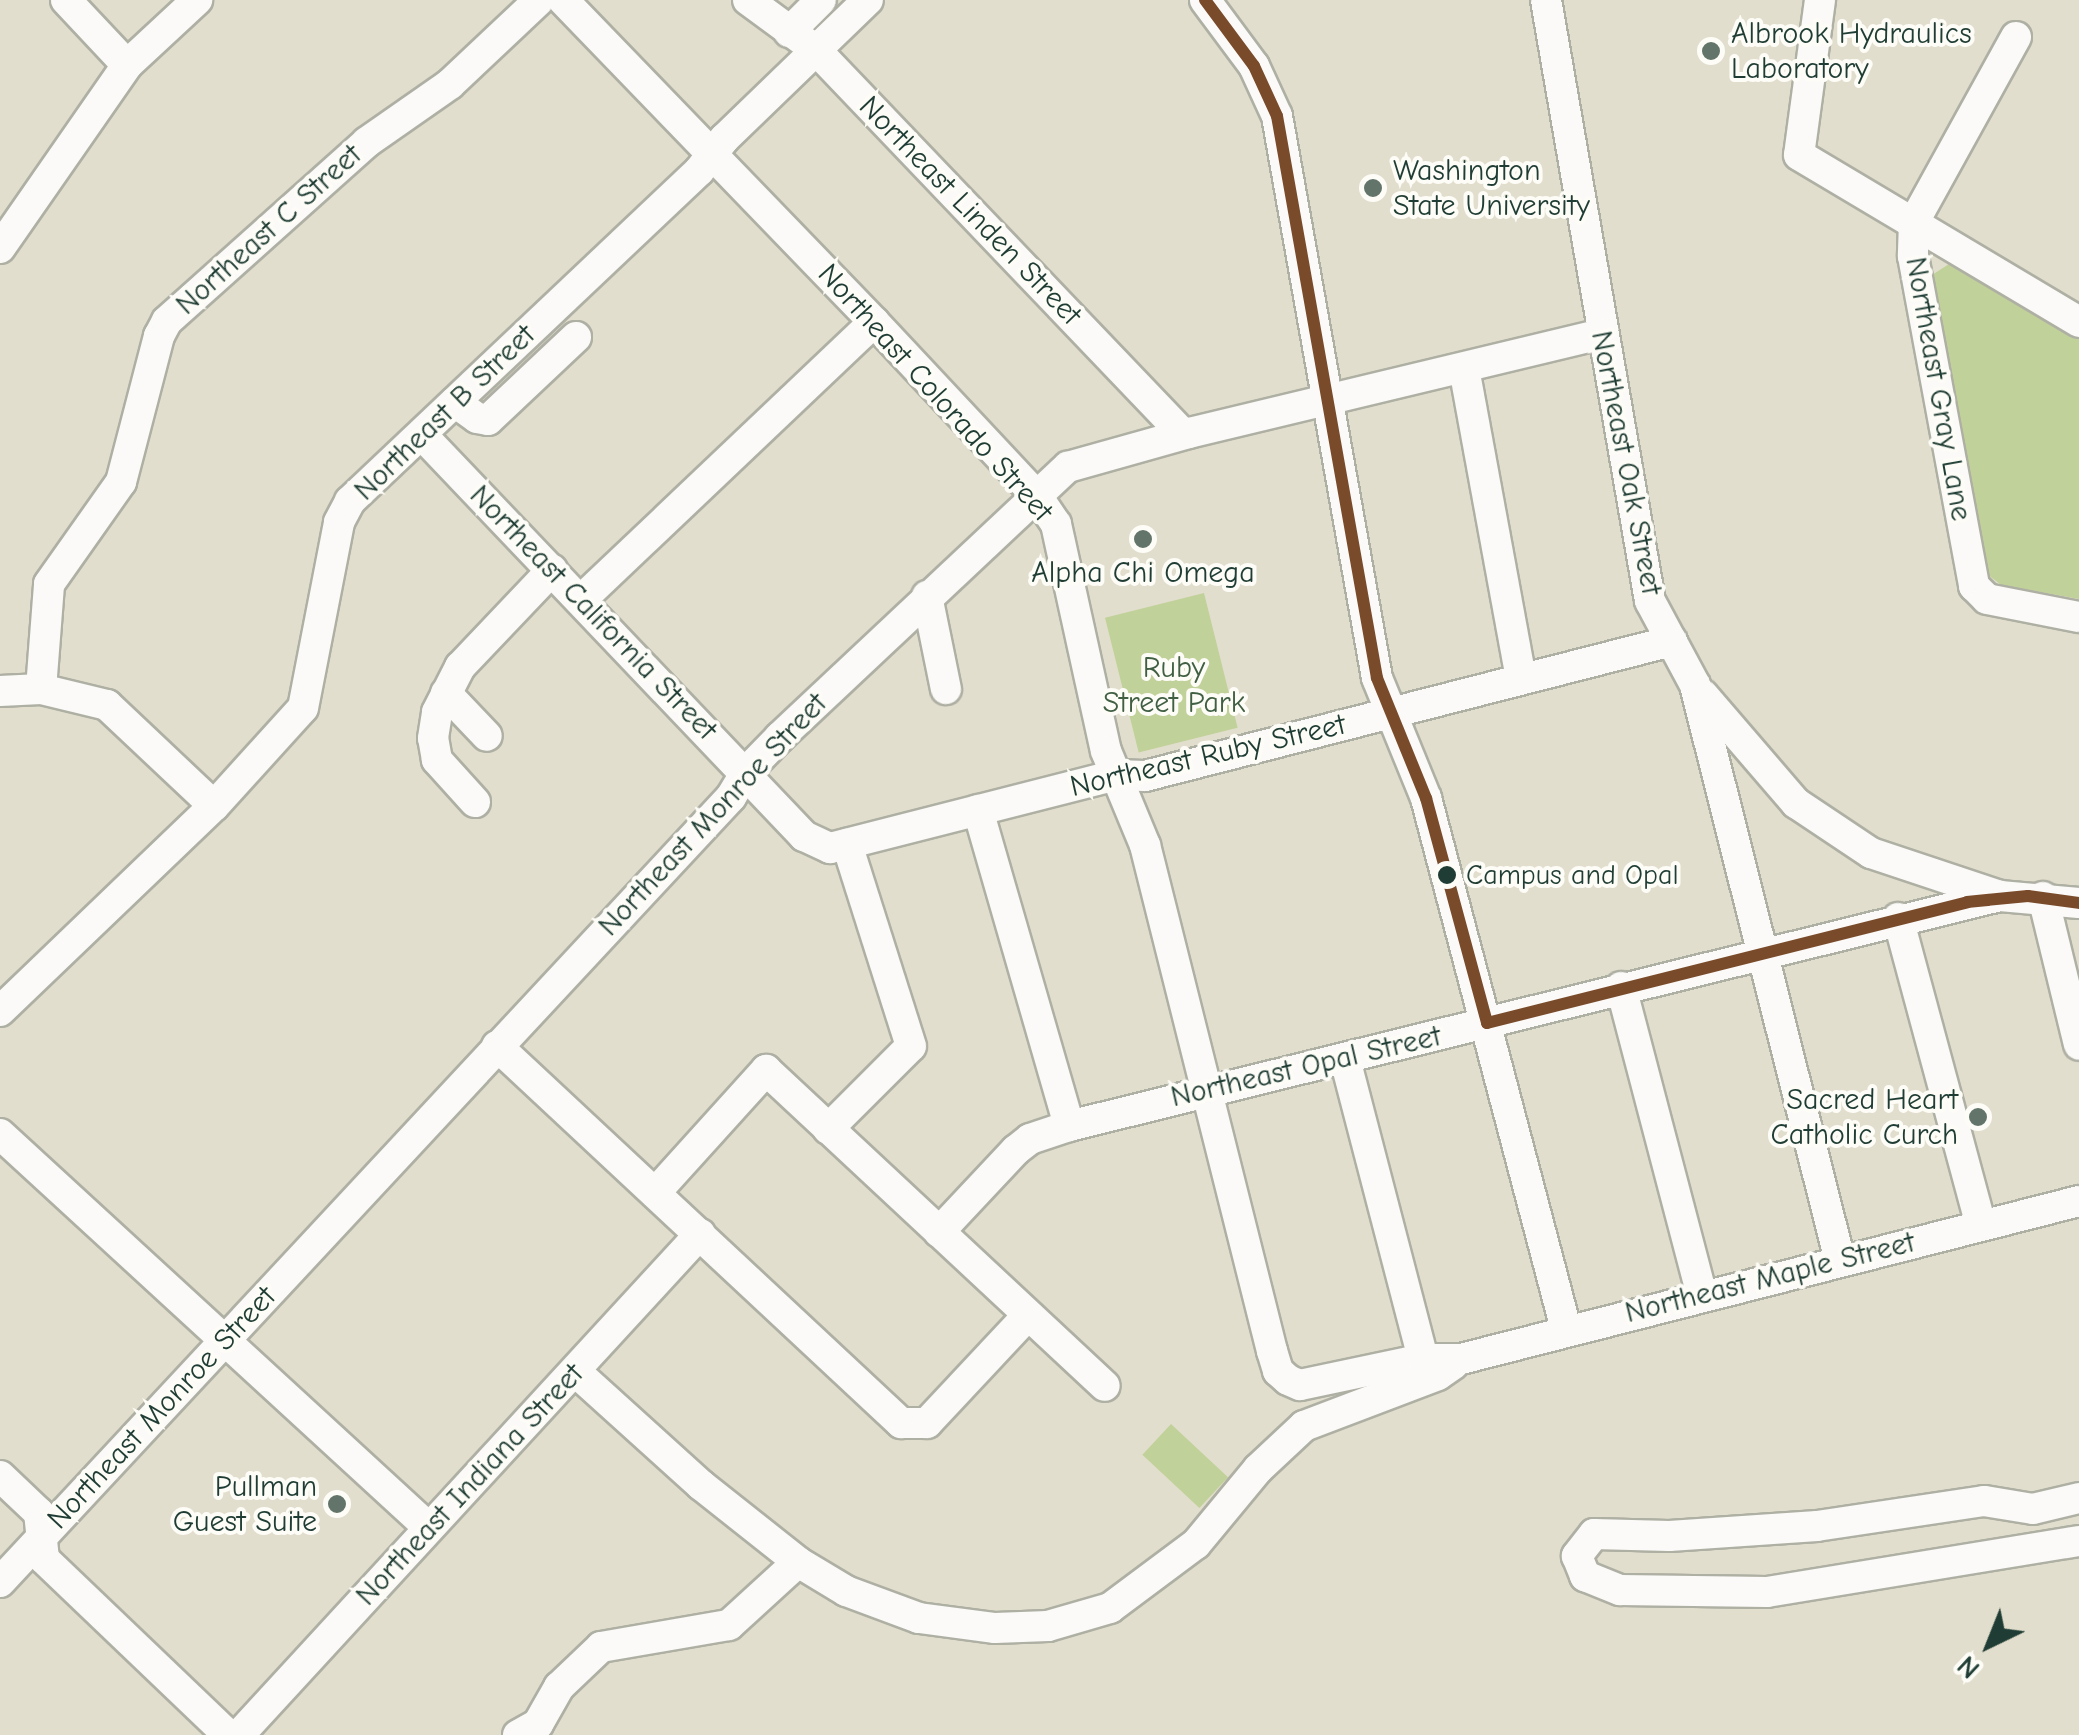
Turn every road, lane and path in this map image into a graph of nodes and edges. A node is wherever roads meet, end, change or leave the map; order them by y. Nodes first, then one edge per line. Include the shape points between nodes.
1 (66, 0) edge
2 (197, 0) edge
3 (539, 0) edge
4 (563, 0) edge
5 (748, 0) edge
6 (821, 0) edge
7 (868, 0) edge
8 (1205, 0) edge
9 (1546, 0) edge
10 (1820, 0) edge
11 (790, 32) junction
12 (2016, 37) dead end
13 (816, 50) junction
14 (127, 66) junction
15 (711, 156) junction
16 (1914, 222) junction
17 (0, 248) edge
18 (874, 322) junction
19 (2079, 322) edge
20 (1602, 334) junction
21 (576, 337) dead end
22 (1464, 368) junction
23 (1327, 399) junction
24 (455, 402) junction
25 (1183, 434) junction
26 (422, 435) junction
27 (1037, 496) junction
28 (552, 570) junction
29 (927, 596) junction
30 (581, 600) junction
31 (2079, 617) edge
32 (1672, 640) junction
33 (1521, 679) junction
34 (1695, 685) junction
35 (946, 689) dead end
36 (42, 690) junction
37 (0, 691) edge
38 (446, 693) junction
39 (1391, 713) junction
40 (487, 736) dead end
41 (746, 772) junction
42 (1765, 772) junction
43 (1116, 775) junction
44 (1724, 800) junction
45 (475, 802) dead end
46 (214, 806) junction
47 (978, 810) junction
48 (804, 836) joint
49 (848, 844) junction
50 (2000, 896) junction
51 (2043, 897) junction
52 (2079, 903) edge
53 (1898, 918) junction
54 (1760, 952) junction
55 (1621, 986) junction
56 (0, 1011) edge
57 (1487, 1023) junction
58 (2079, 1045) edge
59 (497, 1046) junction
60 (1345, 1059) junction
61 (1206, 1089) junction
62 (1069, 1126) junction
63 (828, 1128) junction
64 (0, 1134) edge
65 (655, 1193) junction
66 (2079, 1201) edge
67 (1981, 1225) junction
68 (939, 1232) junction
69 (700, 1234) junction
70 (1840, 1261) junction
71 (1702, 1296) junction
72 (1028, 1315) junction
73 (1566, 1329) junction
74 (224, 1340) junction
75 (1461, 1359) junction
76 (1423, 1360) junction
77 (576, 1372) junction
78 (1300, 1385) joint
79 (1104, 1386) dead end
80 (0, 1476) edge
81 (2079, 1498) edge
82 (428, 1526) junction
83 (40, 1539) junction
84 (2079, 1540) edge
85 (798, 1562) junction
86 (0, 1582) edge
87 (228, 1735) edge
88 (238, 1735) edge
89 (518, 1735) edge

1 - 14 street
2 - 14 street
3 - 36 street, Northeast C Street via 450,84 367,142 167,321 120,482 49,584
4 - 15 street, Northeast Colorado Street
5 - 11 street, Northeast Linden Street
6 - 11 street
7 - 13 street, Northeast B Street
8 - 23 street via 1254,66 1276,116
9 - 20 street, Northeast Oak Street
10 - 16 street via 1799,155
11 - 13 street, Northeast Linden Street
12 - 16 street, Northeast Gray Lane
13 - 15 street, Northeast B Street
13 - 25 street, Northeast Linden Street
14 - 17 street
15 - 18 street, Northeast Colorado Street
15 - 24 street, Northeast B Street
16 - 19 street
16 - 31 street, Northeast Gray Lane via 1932,380 1974,586 1986,599
18 - 27 street, Northeast Colorado Street
18 - 30 street
20 - 22 street, Northeast Monroe Street
20 - 32 street, Northeast Oak Street via 1650,602
21 - 24 street via 488,420
22 - 23 street, Northeast Monroe Street
22 - 33 street
23 - 25 street, Northeast Monroe Street
23 - 39 street via 1377,678
24 - 26 street, Northeast B Street
25 - 27 street, Northeast Monroe Street via 1068,467
26 - 28 street, Northeast California Street
26 - 46 street, Northeast B Street via 350,502 339,522 303,708
27 - 29 street, Northeast Monroe Street
27 - 43 street, Northeast Colorado Street via 1056,524
28 - 30 street, Northeast California Street
28 - 38 street via 492,628
29 - 35 street
29 - 41 street, Northeast Monroe Street
30 - 41 street, Northeast California Street
32 - 33 street, Northeast Ruby Street
32 - 34 street, Northeast Oak Street
33 - 39 street, Northeast Ruby Street
34 - 42 street
34 - 44 street, Northeast Oak Street
36 - 37 street
36 - 46 street via 107,705
38 - 40 street
38 - 45 street via 432,738 437,760
39 - 43 street, Northeast Ruby Street via 1145,776
39 - 57 street via 1426,798
41 - 48 street, Northeast California Street
41 - 59 street, Northeast Monroe Street via 731,796
42 - 44 street via 1738,783
42 - 50 street via 1829,829 1870,853
43 - 47 street, Northeast Ruby Street
43 - 61 street, Northeast Colorado Street via 1145,845
44 - 54 street, Northeast Oak Street
46 - 56 street, Northeast B Street
47 - 49 street, Northeast Ruby Street
47 - 62 street
48 - 49 street, Northeast Ruby Street via 830,848
49 - 63 street via 911,1046
50 - 51 street
50 - 53 street, Northeast Opal Street
51 - 52 street
51 - 58 street
53 - 54 street, Northeast Opal Street
53 - 67 street
54 - 55 street, Northeast Opal Street
54 - 70 street, Northeast Oak Street
55 - 57 street, Northeast Opal Street
55 - 71 street
57 - 60 street, Northeast Opal Street
57 - 73 street
59 - 65 street
59 - 74 street, Northeast Monroe Street
60 - 61 street, Northeast Opal Street
60 - 76 street
61 - 62 street, Northeast Opal Street
61 - 78 street, Northeast Colorado Street via 1278,1371
62 - 68 street, Northeast Opal Street via 1016,1150
63 - 65 street via 766,1070
63 - 68 street
64 - 74 street
65 - 69 street
66 - 67 street, Northeast Maple Street
67 - 70 street, Northeast Maple Street
68 - 72 street
69 - 72 street via 901,1423 927,1423
69 - 77 street, Northeast Indiana Street
70 - 71 street, Northeast Maple Street
71 - 73 street, Northeast Maple Street
72 - 79 street
73 - 75 street, Northeast Maple Street
74 - 82 street
74 - 83 street, Northeast Monroe Street
75 - 76 street, Northeast Maple Street
75 - 85 street, Northeast Maple Street via 1438,1375 1304,1426 1196,1544 1110,1608 1080,1618 995,1628 919,1618 846,1591
76 - 78 street, Northeast Maple Street
77 - 82 street, Northeast Indiana Street
77 - 85 street, Northeast Maple Street
80 - 83 street via 39,1513
81 - 84 street via 2033,1509 1984,1502 1817,1526 1594,1534 1577,1556 1585,1576 1620,1590 1766,1592
82 - 88 street, Northeast Indiana Street
83 - 86 street, Northeast Monroe Street
83 - 87 street via 44,1559
85 - 89 street via 729,1626 601,1647 560,1687 538,1724

